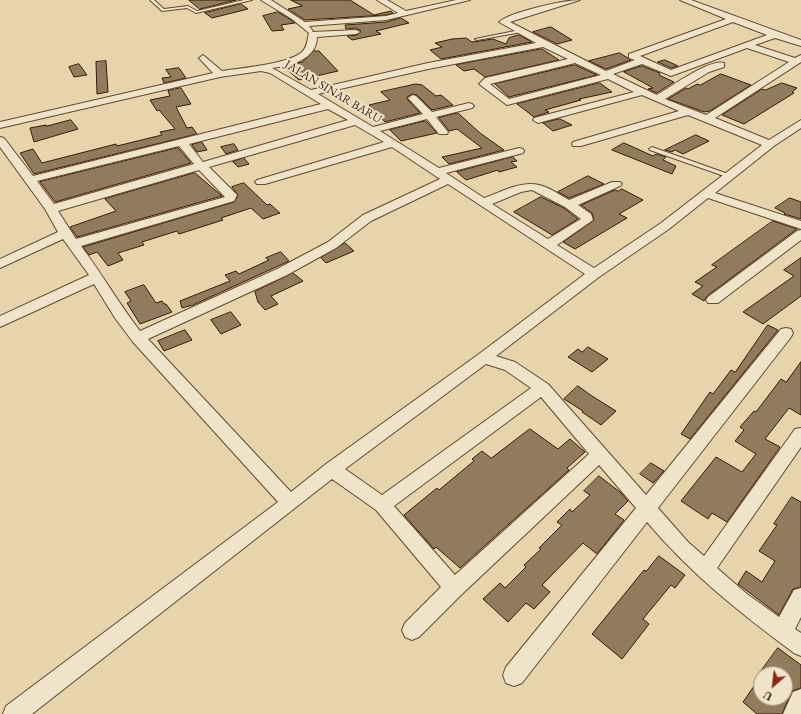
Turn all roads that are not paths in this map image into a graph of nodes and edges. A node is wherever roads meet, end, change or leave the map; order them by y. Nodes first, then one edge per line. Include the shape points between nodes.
1 (152, 0) edge
2 (250, 0) edge
3 (265, 0) edge
4 (382, 0) edge
5 (435, 0) edge
6 (466, 0) edge
7 (576, 0) edge
8 (684, 0) edge
9 (716, 0) edge
10 (532, 2) dead end
11 (444, 5) junction
12 (702, 7) junction
13 (543, 8) junction
14 (405, 14) junction
15 (733, 19) junction
16 (304, 24) junction
17 (520, 31) junction
18 (356, 32) dead end
19 (312, 35) junction
20 (775, 35) junction
21 (477, 39) dead end
22 (801, 43) edge
23 (543, 44) junction
24 (746, 45) junction
25 (761, 50) junction
26 (203, 58) dead end
27 (798, 59) edge
28 (576, 60) junction
29 (642, 61) junction
30 (261, 68) junction
31 (220, 74) junction
32 (607, 75) junction
33 (644, 92) junction
34 (310, 93) junction
35 (413, 98) dead end
36 (658, 99) junction
37 (330, 105) junction
38 (469, 106) dead end
39 (688, 112) junction
40 (430, 116) junction
41 (706, 119) junction
42 (538, 120) dead end
43 (357, 121) junction
44 (801, 123) edge
45 (0, 125) edge
46 (370, 130) junction
47 (442, 132) dead end
48 (786, 134) junction
49 (801, 138) edge
50 (0, 140) edge
51 (182, 143) junction
52 (393, 143) junction
53 (577, 144) dead end
54 (770, 144) junction
55 (652, 149) dead end
56 (519, 151) dead end
57 (201, 166) junction
58 (436, 172) junction
59 (729, 176) junction
60 (29, 180) junction
61 (448, 180) junction
62 (261, 182) dead end
63 (616, 184) dead end
64 (706, 194) junction
65 (482, 203) junction
66 (569, 204) junction
67 (51, 209) junction
68 (801, 225) edge
69 (801, 234) edge
70 (69, 238) junction
71 (548, 245) junction
72 (0, 264) edge
73 (594, 274) junction
74 (97, 277) junction
75 (714, 300) dead end
76 (0, 322) edge
77 (786, 333) dead end
78 (138, 338) junction
79 (484, 358) junction
80 (542, 388) junction
81 (801, 434) edge
82 (600, 454) junction
83 (332, 469) junction
84 (290, 503) junction
85 (382, 505) junction
86 (647, 509) junction
87 (705, 570) junction
88 (454, 588) junction
89 (801, 597) edge
90 (412, 630) dead end
91 (782, 632) junction
92 (801, 646) edge
93 (514, 675) dead end
94 (801, 700) edge
95 (14, 714) edge
96 (794, 714) edge

1 - 2 lane via 163,10 188,7 196,12
3 - 16 street
4 - 14 street
5 - 11 street
6 - 11 street
7 - 13 street
8 - 12 street
9 - 12 street
10 - 13 street
11 - 14 street
12 - 15 street
13 - 17 street via 503,21
14 - 16 street via 386,18
15 - 20 street
15 - 29 street via 633,55
16 - 19 street
17 - 21 lane
17 - 23 street
18 - 19 street
19 - 30 street via 312,43 307,54 298,60
20 - 22 street
20 - 24 street
23 - 28 street
23 - 34 street via 428,66
24 - 25 street
24 - 29 street via 671,72
25 - 27 street
25 - 36 street via 706,70
26 - 31 street
27 - 41 street
28 - 32 street
28 - 32 street via 488,80 484,84 507,102
29 - 32 street
30 - 31 street, JALAN SINAR BARU
30 - 34 street, JALAN SINAR BARU via 273,71
31 - 45 street, JALAN SINAR BARU
32 - 33 street
33 - 36 street
33 - 42 street
34 - 37 street, JALAN SINAR BARU
35 - 40 street
36 - 39 street
37 - 43 street, JALAN SINAR BARU
37 - 51 street
38 - 40 street
39 - 41 street
39 - 53 street
40 - 46 street
40 - 47 street
41 - 54 street
43 - 46 street, JALAN SINAR BARU
43 - 57 street
44 - 48 street
46 - 52 street, JALAN SINAR BARU
48 - 49 street
48 - 54 street
50 - 60 street
51 - 57 street
51 - 60 street
52 - 58 street, JALAN SINAR BARU
52 - 62 street
54 - 59 street
55 - 59 lane
56 - 58 street
57 - 67 street
57 - 70 street via 231,194 230,199
58 - 61 street, JALAN SINAR BARU
59 - 64 street
60 - 67 street
61 - 65 street, JALAN SINAR BARU
61 - 78 street via 367,218 332,245 282,272
63 - 66 street
64 - 68 street
64 - 73 street via 665,226
65 - 66 street via 519,189 532,187
65 - 71 street, JALAN SINAR BARU
66 - 71 street via 585,214 588,219
67 - 70 street
69 - 75 street
70 - 72 street
70 - 74 street
71 - 73 street, JALAN SINAR BARU
73 - 79 street
74 - 76 street
74 - 78 street via 120,315
77 - 86 street
78 - 84 street
79 - 80 street via 510,366
79 - 83 street
80 - 82 street
80 - 85 street
81 - 87 street
82 - 86 street
82 - 88 street
83 - 84 street
83 - 85 street
84 - 95 street
85 - 88 street
86 - 87 street via 681,548
86 - 93 street
87 - 91 street via 740,602
88 - 90 street
89 - 91 street
91 - 92 street
94 - 96 street

